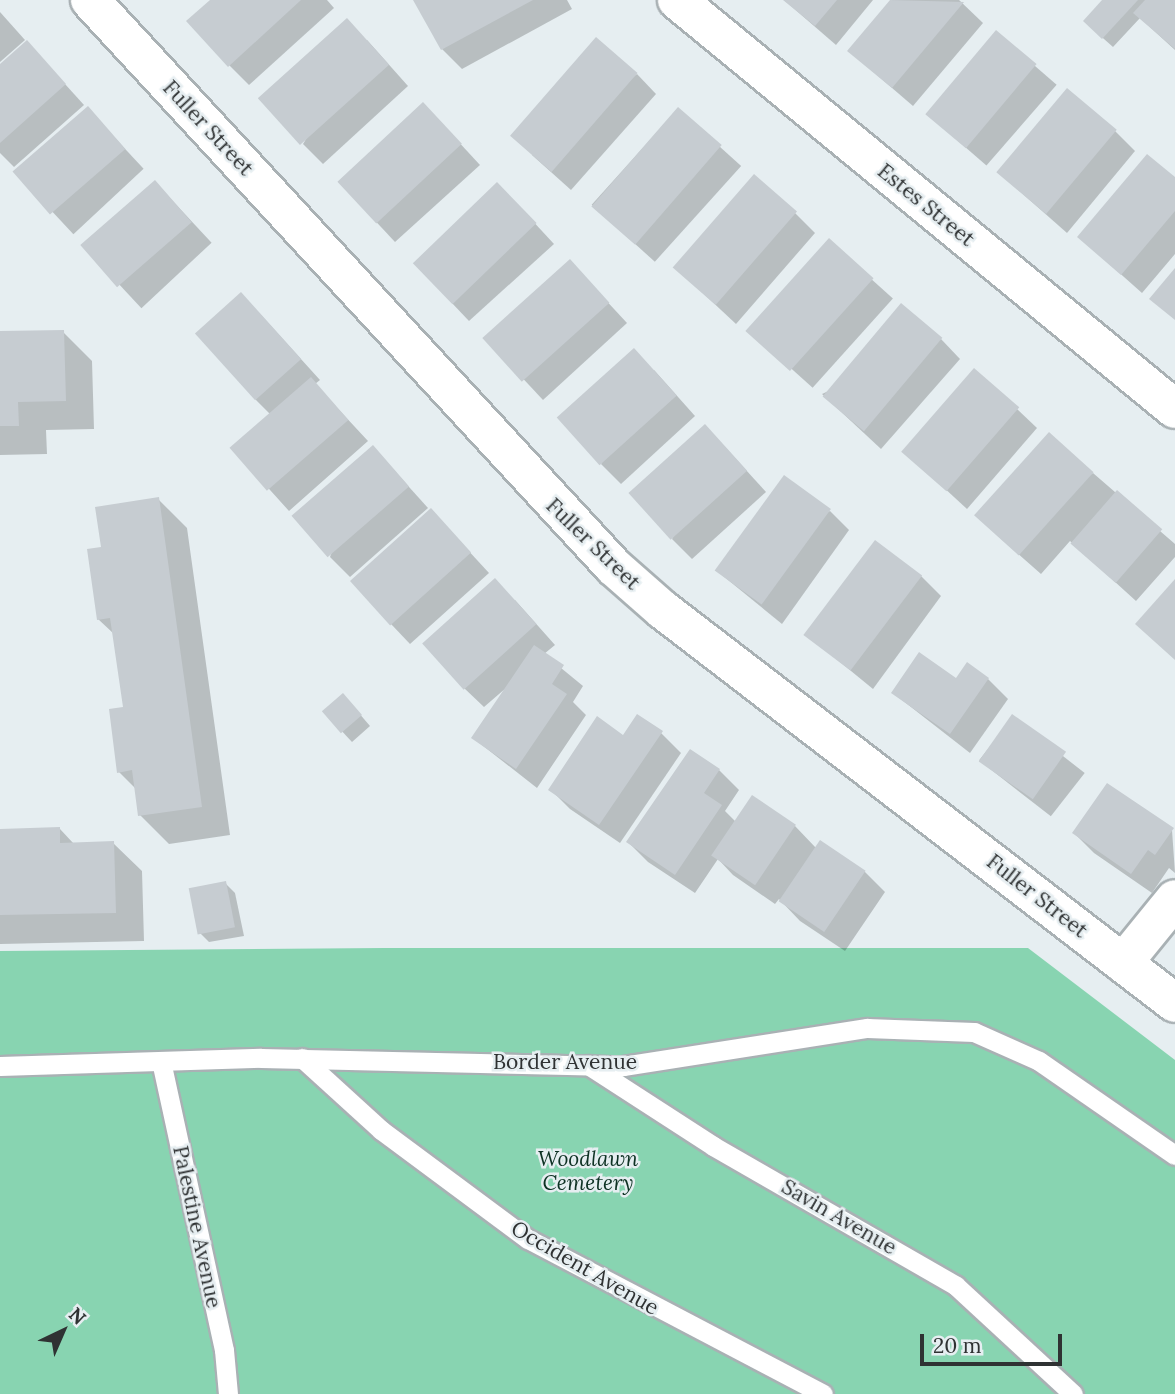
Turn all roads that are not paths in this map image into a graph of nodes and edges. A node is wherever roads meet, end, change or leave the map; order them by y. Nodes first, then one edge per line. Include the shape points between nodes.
1 (90, 0) edge
2 (677, 0) edge
3 (1175, 409) edge
4 (1175, 899) edge
5 (1123, 963) junction
6 (1175, 1003) edge
7 (302, 1058) junction
8 (161, 1060) junction
9 (587, 1065) junction
10 (0, 1066) edge
11 (1175, 1155) edge
12 (229, 1394) edge
13 (823, 1394) edge
14 (1073, 1394) edge

1 - 5 street, Fuller Street via 614,567 663,610
2 - 3 street, Estes Street
4 - 5 street
5 - 6 street, Fuller Street
7 - 8 lane, Border Avenue
7 - 9 lane, Border Avenue
7 - 13 lane, Occident Avenue via 381,1130 528,1239
8 - 10 lane, Border Avenue
8 - 12 lane, Palestine Avenue via 224,1350
9 - 11 lane, Border Avenue via 624,1066 867,1028 974,1032 1039,1061
9 - 14 lane, Savin Avenue via 713,1146 957,1286

